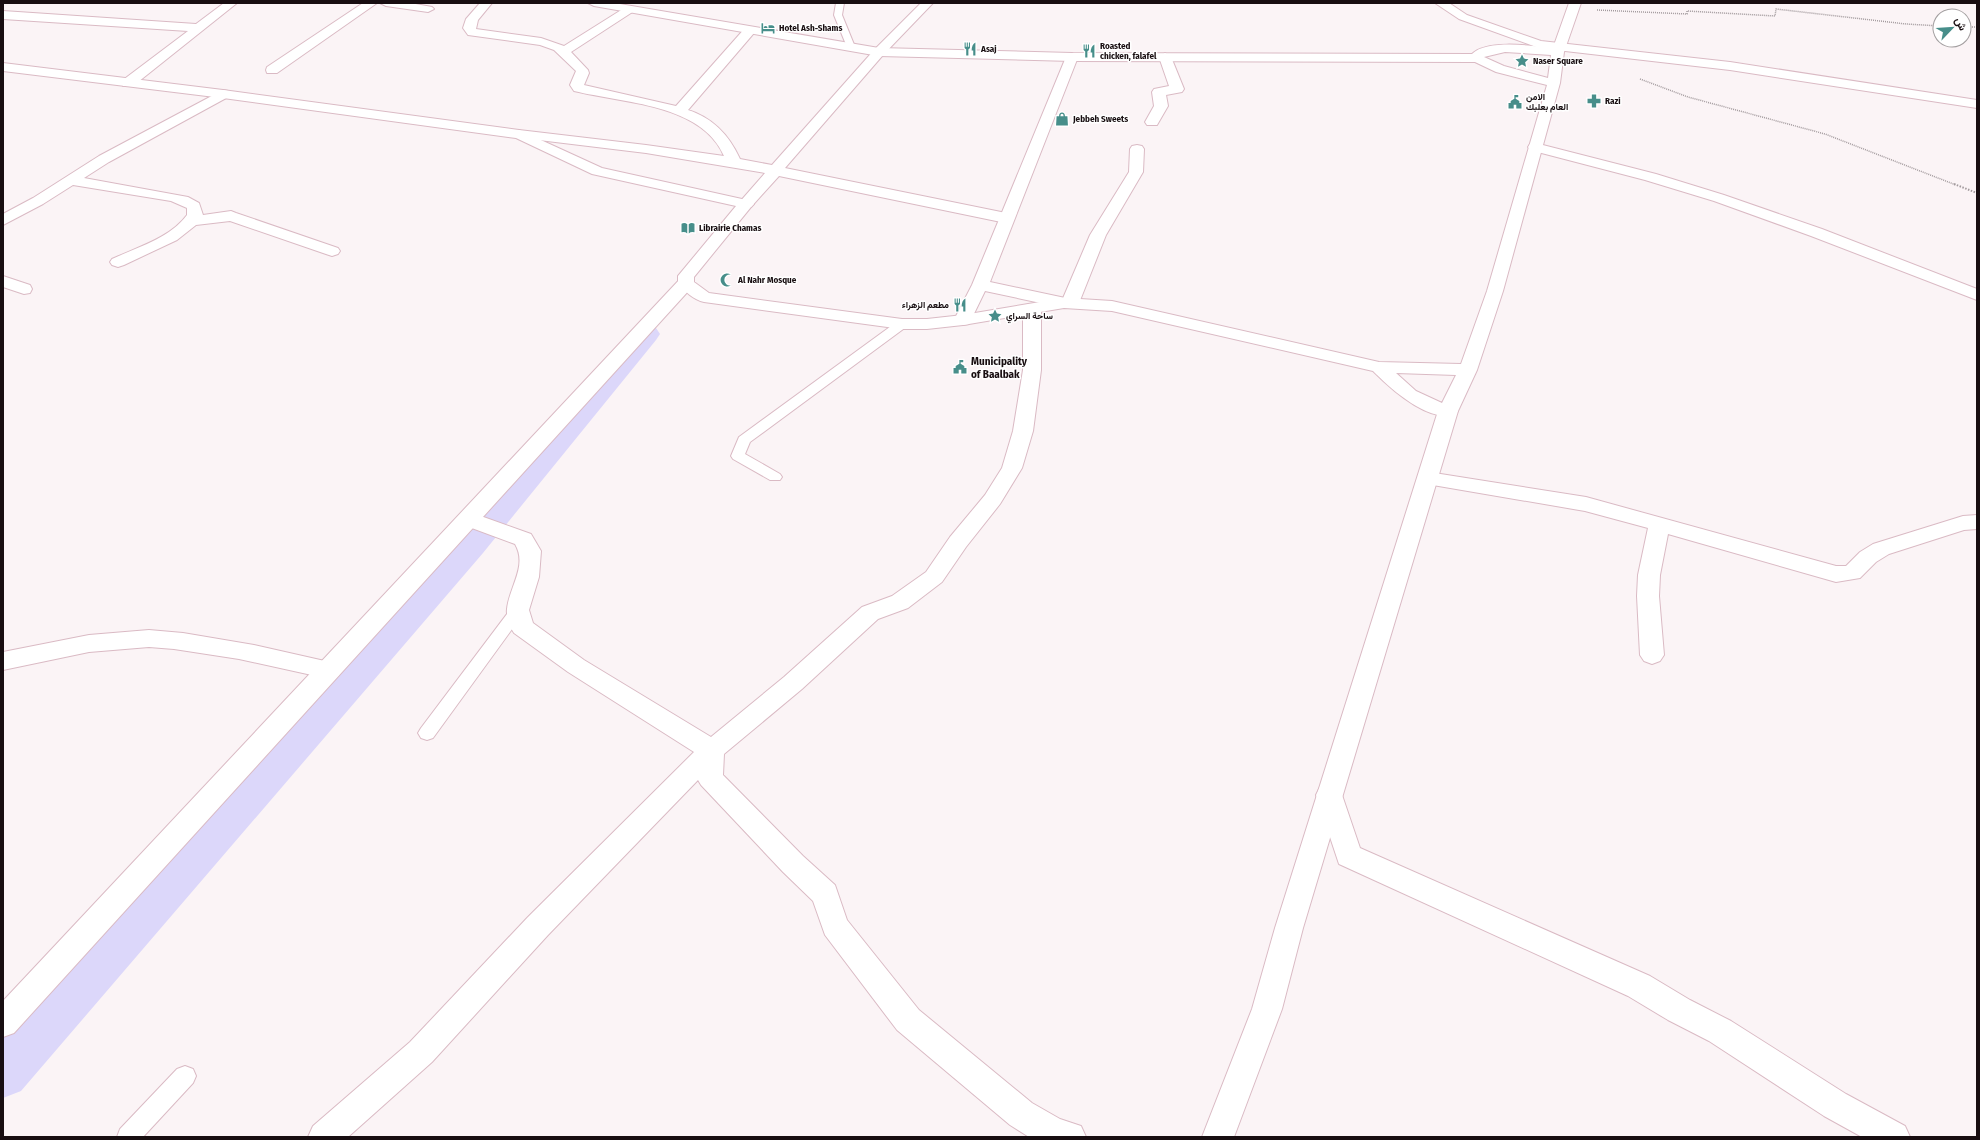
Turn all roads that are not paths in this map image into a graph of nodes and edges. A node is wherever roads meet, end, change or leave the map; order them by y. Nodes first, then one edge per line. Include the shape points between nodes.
1 (231, 3) edge
2 (371, 3) edge
3 (386, 3) edge
4 (486, 3) edge
5 (594, 3) edge
6 (840, 3) edge
7 (928, 3) edge
8 (1441, 3) edge
9 (1574, 6) edge
10 (428, 9) dead end
11 (630, 9) junction
12 (3, 15) edge
13 (199, 28) junction
14 (750, 30) junction
15 (851, 47) junction
16 (1559, 50) junction
17 (564, 51) junction
18 (879, 52) junction
19 (1072, 57) junction
20 (1166, 57) junction
21 (1477, 58) junction
22 (3, 68) edge
23 (272, 70) dead end
24 (128, 83) junction
25 (1554, 83) junction
26 (223, 94) junction
27 (1977, 104) edge
28 (680, 110) junction
29 (1152, 122) dead end
30 (519, 134) junction
31 (1535, 147) junction
32 (1137, 149) dead end
33 (734, 162) junction
34 (777, 170) junction
35 (70, 180) junction
36 (746, 204) junction
37 (1006, 218) junction
38 (3, 220) edge
39 (192, 221) junction
40 (332, 251) dead end
41 (118, 262) dead end
42 (3, 281) edge
43 (686, 283) junction
44 (980, 285) junction
45 (24, 289) dead end
46 (1977, 295) edge
47 (1067, 303) junction
48 (1032, 309) junction
49 (963, 320) junction
50 (902, 324) junction
51 (1378, 367) junction
52 (1468, 370) junction
53 (1448, 411) junction
54 (775, 477) dead end
55 (1428, 478) junction
56 (476, 522) junction
57 (1977, 522) edge
58 (1659, 525) junction
59 (518, 610) junction
60 (1652, 655) dead end
61 (3, 661) edge
62 (330, 670) junction
63 (427, 733) dead end
64 (712, 750) junction
65 (1329, 795) junction
66 (3, 1023) edge
67 (185, 1076) dead end
68 (1061, 1136) edge
69 (128, 1137) edge
70 (324, 1137) edge
71 (1218, 1137) edge
72 (1894, 1137) edge

1 - 13 street
2 - 23 street
3 - 10 street
4 - 17 street via 472,19 469,28 472,32 541,42
5 - 11 street
6 - 15 lane via 838,15
7 - 18 street
8 - 16 street via 1463,17
9 - 16 street
11 - 14 street
11 - 17 street
12 - 13 street
13 - 24 street
14 - 15 street
14 - 28 street
15 - 18 street
16 - 21 street via 1490,50 1482,52
16 - 25 street
16 - 27 street via 1730,66
17 - 28 street via 583,73 576,85 579,88
18 - 19 street
18 - 34 street
19 - 20 street
19 - 37 street
20 - 21 street
20 - 29 street via 1177,89 1159,92 1161,106
21 - 25 street via 1500,69
22 - 24 street
24 - 26 street
25 - 31 street
26 - 30 street
26 - 35 street
28 - 33 street via 713,128 722,137
30 - 33 street
30 - 36 street via 597,171
31 - 46 street via 1644,175 1784,220
31 - 52 street via 1495,292
32 - 47 street via 1136,172 1098,235
33 - 34 street
34 - 36 street
34 - 37 street
35 - 38 street
35 - 39 street via 183,200 196,210
36 - 43 street via 696,262 686,276
37 - 44 street
39 - 40 street via 231,216
39 - 41 street via 177,233
42 - 45 street
43 - 50 street via 704,297
43 - 56 street
44 - 47 street
44 - 49 street
47 - 48 street
47 - 51 street via 1112,306
48 - 49 street
48 - 64 street via 1032,370 1023,431 1012,468 993,499 958,542 934,578 900,602 870,613 793,683
49 - 50 street
50 - 54 lane via 744,440 738,456
51 - 52 street
51 - 53 street via 1404,393
52 - 53 street
53 - 55 street
55 - 58 street via 1586,504
55 - 65 street
56 - 59 street via 523,539 530,552 528,577
56 - 62 street
57 - 58 street via 1962,523 1881,549 1868,557 1855,571 1847,574 1820,570
58 - 60 street via 1649,575
59 - 63 lane
59 - 64 street via 522,627 534,637
61 - 62 street via 91,642 143,639 185,642 261,654
62 - 66 street
64 - 68 street via 710,778 825,894 835,926 908,1020 1021,1114
64 - 70 street via 538,926 421,1052
65 - 71 street via 1288,928 1267,1009
65 - 72 street via 1349,856 1639,986 1720,1031 1836,1105
67 - 69 lane

